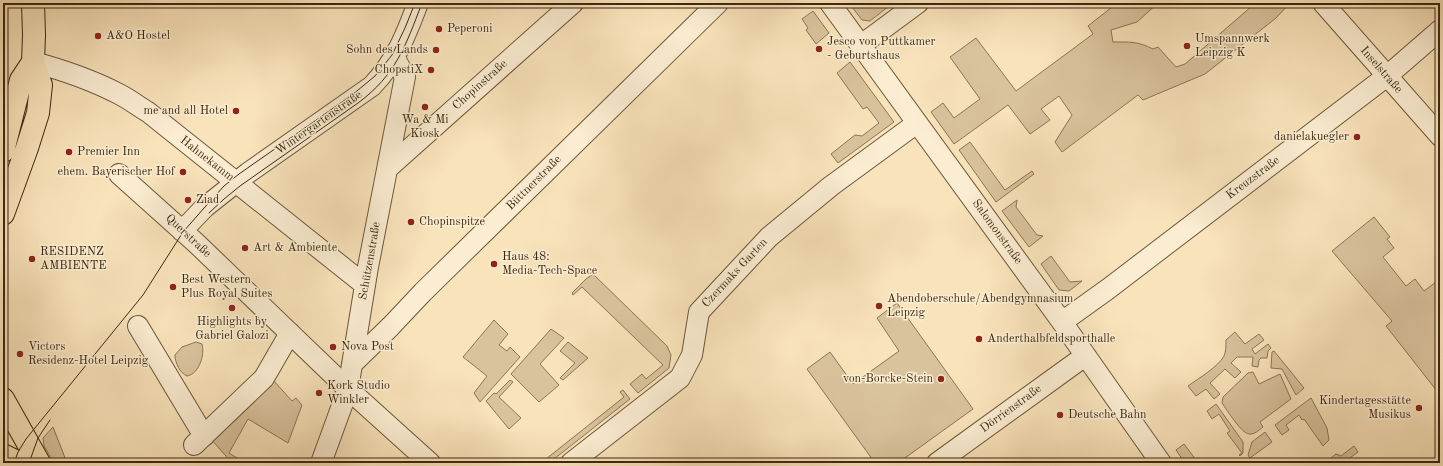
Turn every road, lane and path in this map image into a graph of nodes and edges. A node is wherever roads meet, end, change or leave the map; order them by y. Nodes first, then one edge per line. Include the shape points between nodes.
1 (33, 3) edge
2 (418, 3) edge
3 (573, 3) edge
4 (718, 3) edge
5 (830, 3) edge
6 (918, 3) edge
7 (1323, 3) edge
8 (1440, 30) edge
9 (861, 45) junction
10 (395, 58) junction
11 (43, 65) junction
12 (1387, 76) junction
13 (917, 123) junction
14 (1440, 136) edge
15 (3, 151) edge
16 (388, 168) junction
17 (119, 174) dead end
18 (237, 183) junction
19 (3, 214) edge
20 (186, 234) junction
21 (365, 285) junction
22 (1062, 322) junction
23 (138, 326) dead end
24 (290, 333) junction
25 (1085, 356) junction
26 (352, 364) junction
27 (348, 389) junction
28 (3, 399) edge
29 (3, 455) edge
30 (19, 463) edge
31 (40, 463) edge
32 (320, 463) edge
33 (430, 463) edge
34 (571, 463) edge
35 (937, 463) edge
36 (1161, 463) edge

1 - 11 main road via 34,29
2 - 10 street, Wintergartenstraße
3 - 16 street, Chopinstraße
4 - 26 street, Büttnerstraße
5 - 9 street, Salomonstraße
6 - 9 street
7 - 12 street, Inselstraße
8 - 12 street, Kreuzstraße
9 - 13 street, Salomonstraße
10 - 16 street, Schützenstraße via 405,78
10 - 18 street, Wintergartenstraße via 372,86
11 - 15 main road via 21,80
11 - 18 street, Hahnekamm via 73,73 121,94 148,112
11 - 19 main road via 38,113
12 - 14 street, Inselstraße
12 - 22 street, Kreuzstraße
13 - 22 street, Salomonstraße
13 - 34 street, Czermaks Garten via 831,186 769,236 699,312 692,355 680,378
16 - 21 street, Schützenstraße
17 - 20 street, Querstraße
18 - 20 street, Wintergartenstraße via 207,210
18 - 21 street, Hahnekamm
20 - 24 street, Querstraße
21 - 26 street, Schützenstraße
22 - 25 street, Salomonstraße
23 - 24 street via 199,440 264,378
24 - 27 street, Querstraße
25 - 35 street, Dörrienstraße
25 - 36 street, Salomonstraße
26 - 27 street, Schützenstraße
27 - 32 street, Schützenstraße
27 - 33 street, Querstraße
28 - 31 main road
29 - 30 main road

